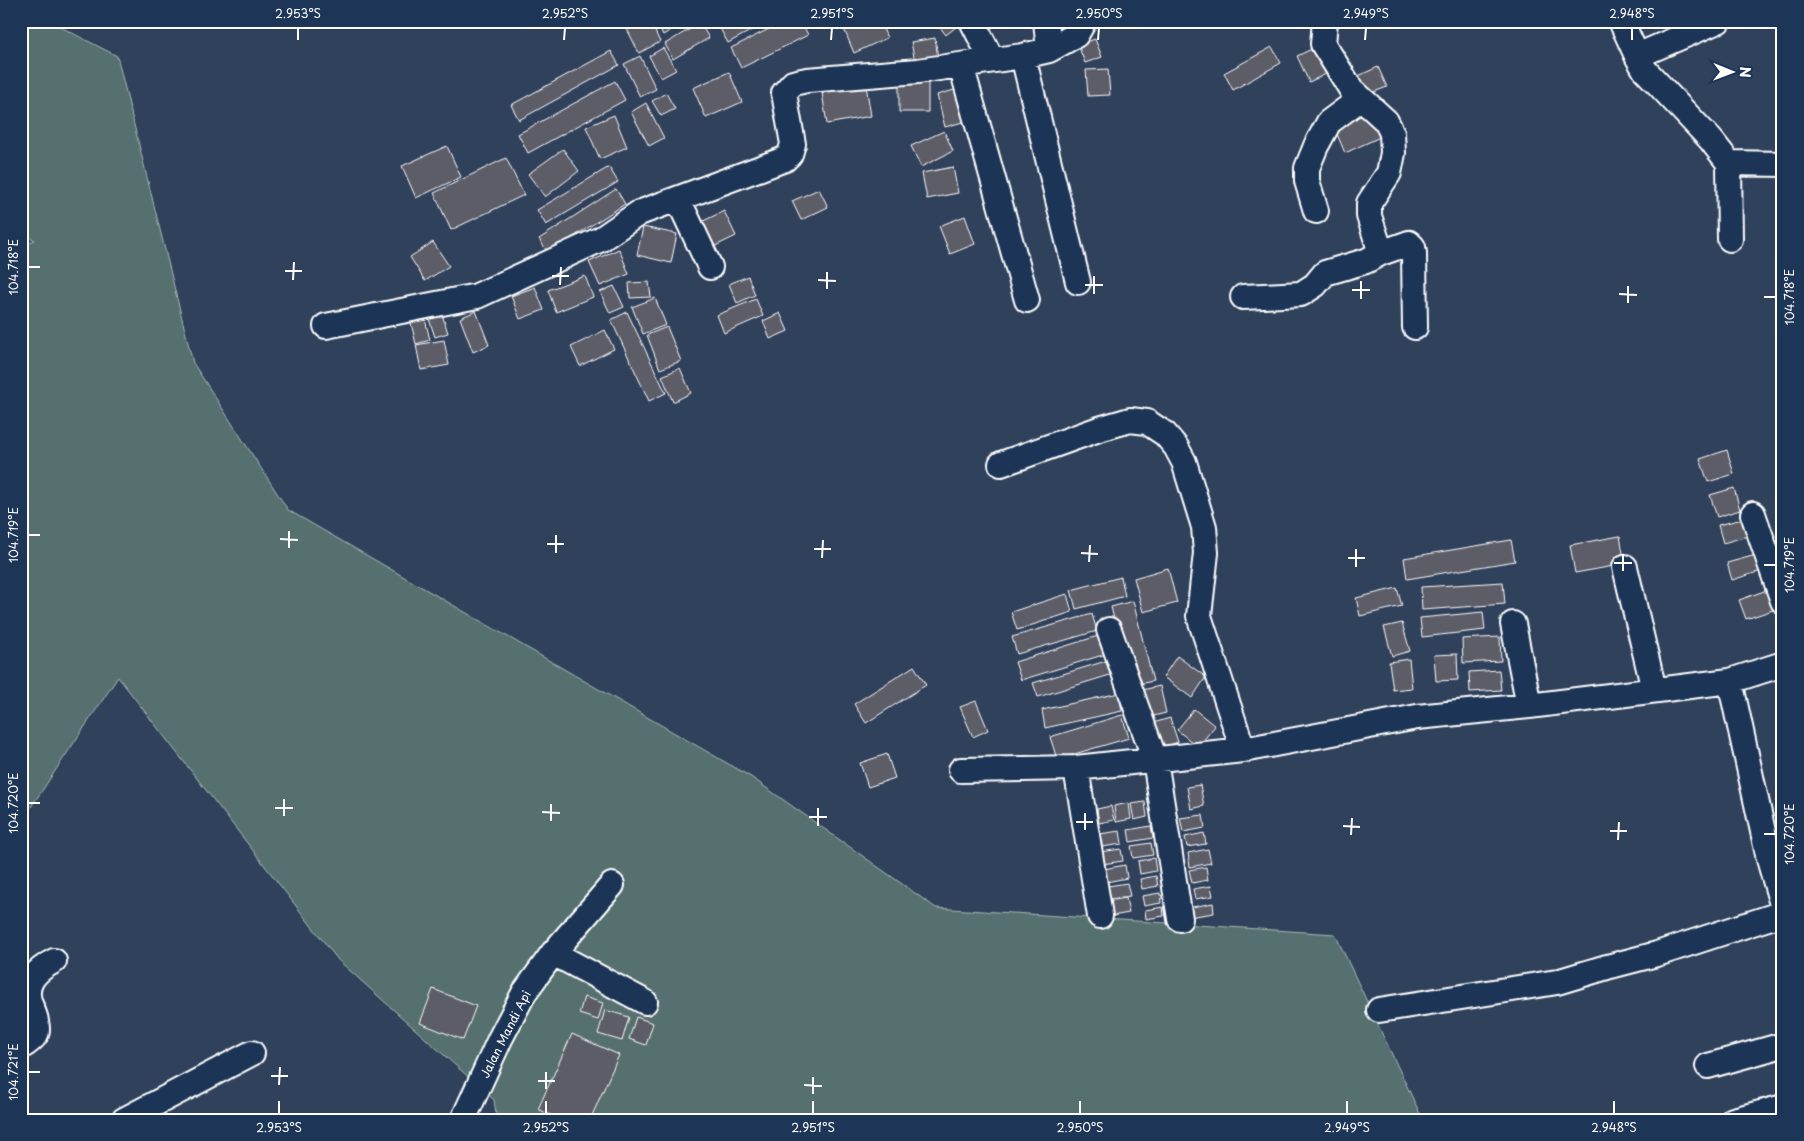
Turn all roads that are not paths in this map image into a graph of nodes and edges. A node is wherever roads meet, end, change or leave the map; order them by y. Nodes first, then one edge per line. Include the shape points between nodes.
1 (972, 21) edge
2 (1046, 21) edge
3 (1084, 21) edge
4 (1325, 21) edge
5 (1621, 21) edge
6 (1718, 21) edge
7 (1048, 50) junction
8 (1022, 56) junction
9 (1636, 56) junction
10 (992, 60) junction
11 (961, 65) junction
12 (1360, 99) junction
13 (1729, 162) junction
14 (1783, 164) edge
15 (678, 199) junction
16 (1316, 211) dead end
17 (1730, 239) dead end
18 (1380, 252) junction
19 (710, 267) dead end
20 (1078, 282) dead end
21 (1243, 297) dead end
22 (1027, 300) dead end
23 (326, 326) dead end
24 (1415, 327) dead end
25 (1001, 464) dead end
26 (1753, 514) dead end
27 (1626, 567) dead end
28 (1783, 601) edge
29 (1513, 624) dead end
30 (1109, 630) dead end
31 (1783, 664) edge
32 (1730, 680) junction
33 (1654, 690) junction
34 (1529, 706) junction
35 (1243, 750) junction
36 (1155, 760) junction
37 (1076, 768) junction
38 (961, 770) dead end
39 (1776, 858) edge
40 (612, 885) dead end
41 (1783, 908) edge
42 (1783, 913) edge
43 (1100, 916) dead end
44 (1180, 919) dead end
45 (553, 952) junction
46 (54, 961) dead end
47 (645, 1002) dead end
48 (1378, 1010) dead end
49 (1783, 1044) edge
50 (21, 1048) edge
51 (252, 1053) dead end
52 (1708, 1066) dead end
53 (1783, 1107) edge
54 (124, 1120) edge
55 (463, 1120) edge
56 (1733, 1120) edge

1 - 10 street
2 - 7 street
3 - 7 street via 1076,35
4 - 12 street via 1323,44
5 - 9 street
6 - 9 street
7 - 8 street
8 - 10 street
8 - 20 street
9 - 13 street
10 - 11 street
11 - 15 street via 793,83 784,93 793,144 790,154 785,159
11 - 22 street
12 - 16 street via 1329,122 1307,168 1307,182
12 - 18 street via 1386,121 1392,133 1393,154 1389,173 1369,203
13 - 14 street
13 - 17 street
15 - 19 street
15 - 23 street via 639,213 600,239 477,296
18 - 21 street via 1366,261 1325,272 1315,285 1300,294
18 - 24 street via 1404,243 1413,247
25 - 35 street via 1130,420 1148,422 1165,434 1184,462 1204,527 1206,552 1199,616
26 - 28 street
27 - 33 street
29 - 34 street
30 - 36 street
31 - 32 street
32 - 33 street
32 - 39 street
33 - 34 street
34 - 35 street via 1417,717
35 - 36 street
36 - 37 street
36 - 44 street
37 - 38 street
37 - 43 street
39 - 41 street
40 - 45 street, Jalan Mandi Api
42 - 48 street via 1557,982
45 - 47 street
45 - 55 street, Jalan Mandi Api via 524,993
46 - 50 street via 32,977 27,990 37,1030
49 - 52 street
51 - 54 street
53 - 56 street

